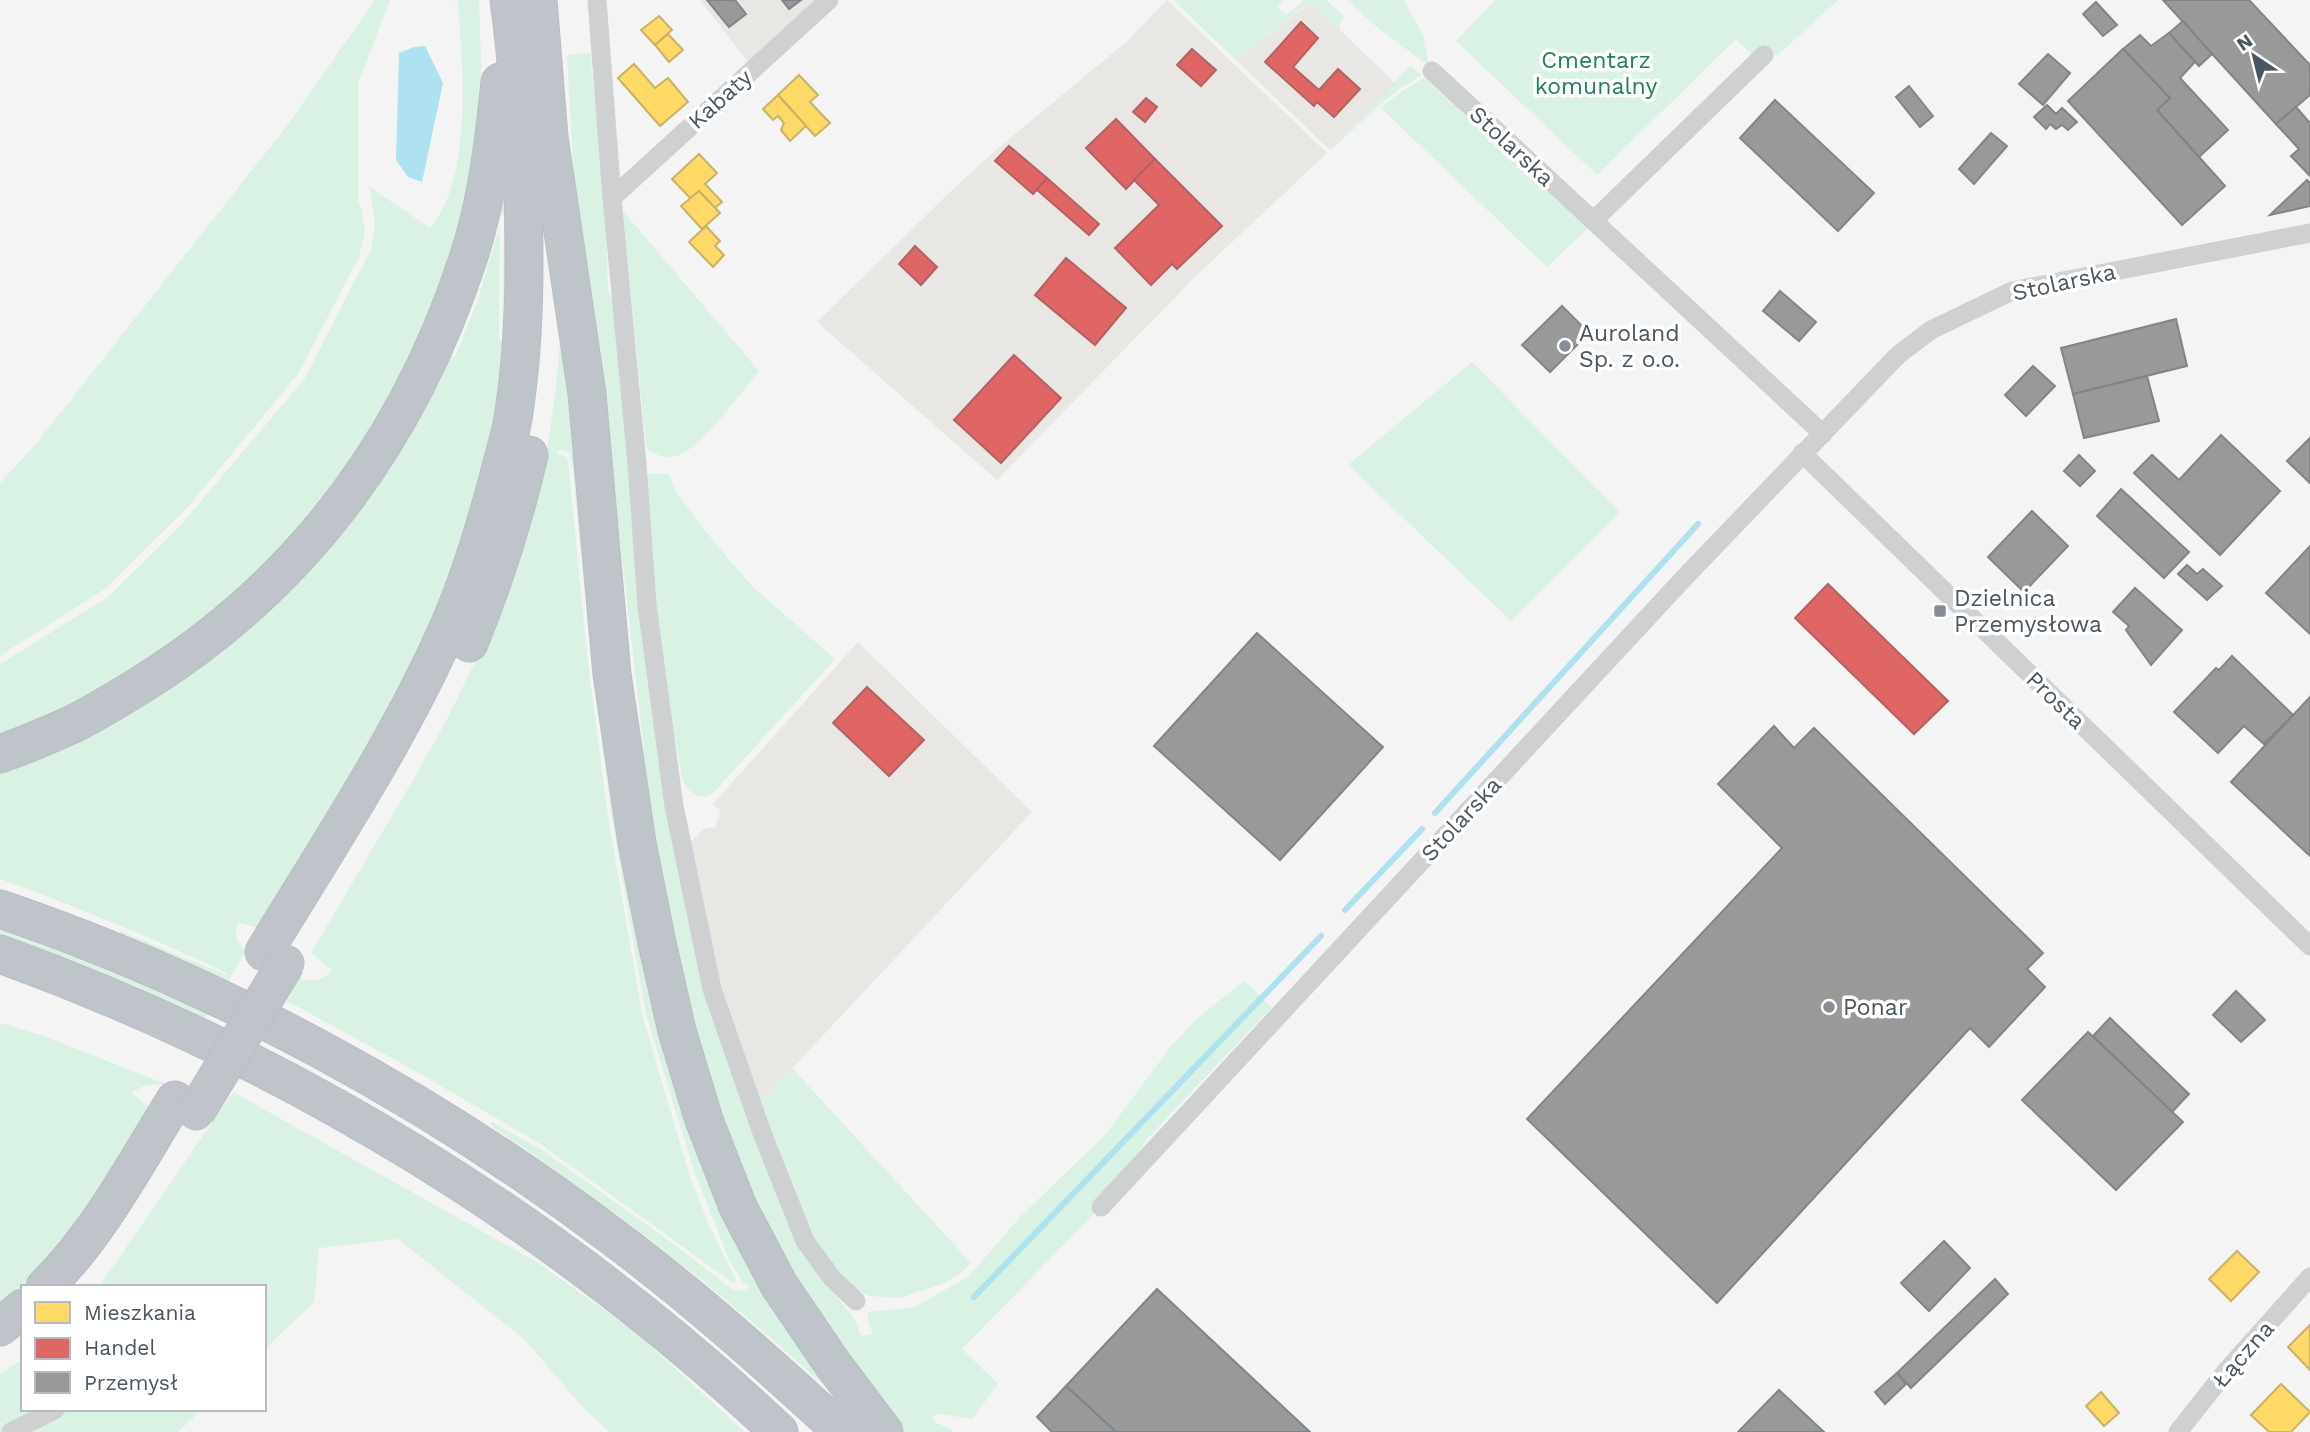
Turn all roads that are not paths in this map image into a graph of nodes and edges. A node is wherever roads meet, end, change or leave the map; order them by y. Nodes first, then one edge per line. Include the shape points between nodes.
1 (502, 0) edge
2 (509, 0) edge
3 (538, 0) edge
4 (597, 0) edge
5 (829, 0) edge
6 (1764, 55) dead end
7 (1432, 71) dead end
8 (549, 137) junction
9 (612, 198) junction
10 (1593, 221) junction
11 (2310, 233) edge
12 (1823, 433) junction
13 (1802, 453) junction
14 (0, 754) edge
15 (0, 909) edge
16 (2310, 946) edge
17 (0, 954) edge
18 (275, 957) junction
19 (185, 1106) junction
20 (1101, 1208) dead end
21 (2310, 1277) edge
22 (47, 1285) edge
23 (79, 1285) edge
24 (856, 1301) dead end
25 (21, 1310) edge
26 (0, 1327) edge
27 (21, 1339) edge
28 (0, 1355) edge
29 (52, 1411) edge
30 (11, 1432) edge
31 (779, 1432) edge
32 (842, 1432) edge
33 (884, 1432) edge
34 (2178, 1432) edge

1 - 14 highway via 493,151 468,258 421,377 358,482 306,548 257,597 183,658 76,723
2 - 18 highway via 517,58 525,253 523,335 514,415 467,578 446,633
3 - 8 highway
4 - 9 street
5 - 9 street, Kabaty
6 - 10 street
7 - 10 street, Stolarska
8 - 18 highway via 546,337 538,416 493,585 424,732
8 - 33 highway via 587,394 625,771 677,1031 704,1120 738,1207 779,1286
9 - 24 street via 647,606 674,806 712,989 761,1133 805,1241 832,1279
10 - 12 street, Stolarska
11 - 12 street, Stolarska via 2012,291 1931,330 1898,355
12 - 13 street, Stolarska
13 - 16 street, Prosta
13 - 20 street, Stolarska
15 - 32 highway via 129,959 276,1028 485,1147 666,1278
17 - 31 highway via 157,1017 266,1069 376,1130 569,1257
18 - 19 highway, bridge
19 - 22 highway
19 - 23 highway via 132,1216
21 - 34 street, Łączna
25 - 26 highway
27 - 28 highway
29 - 30 street

